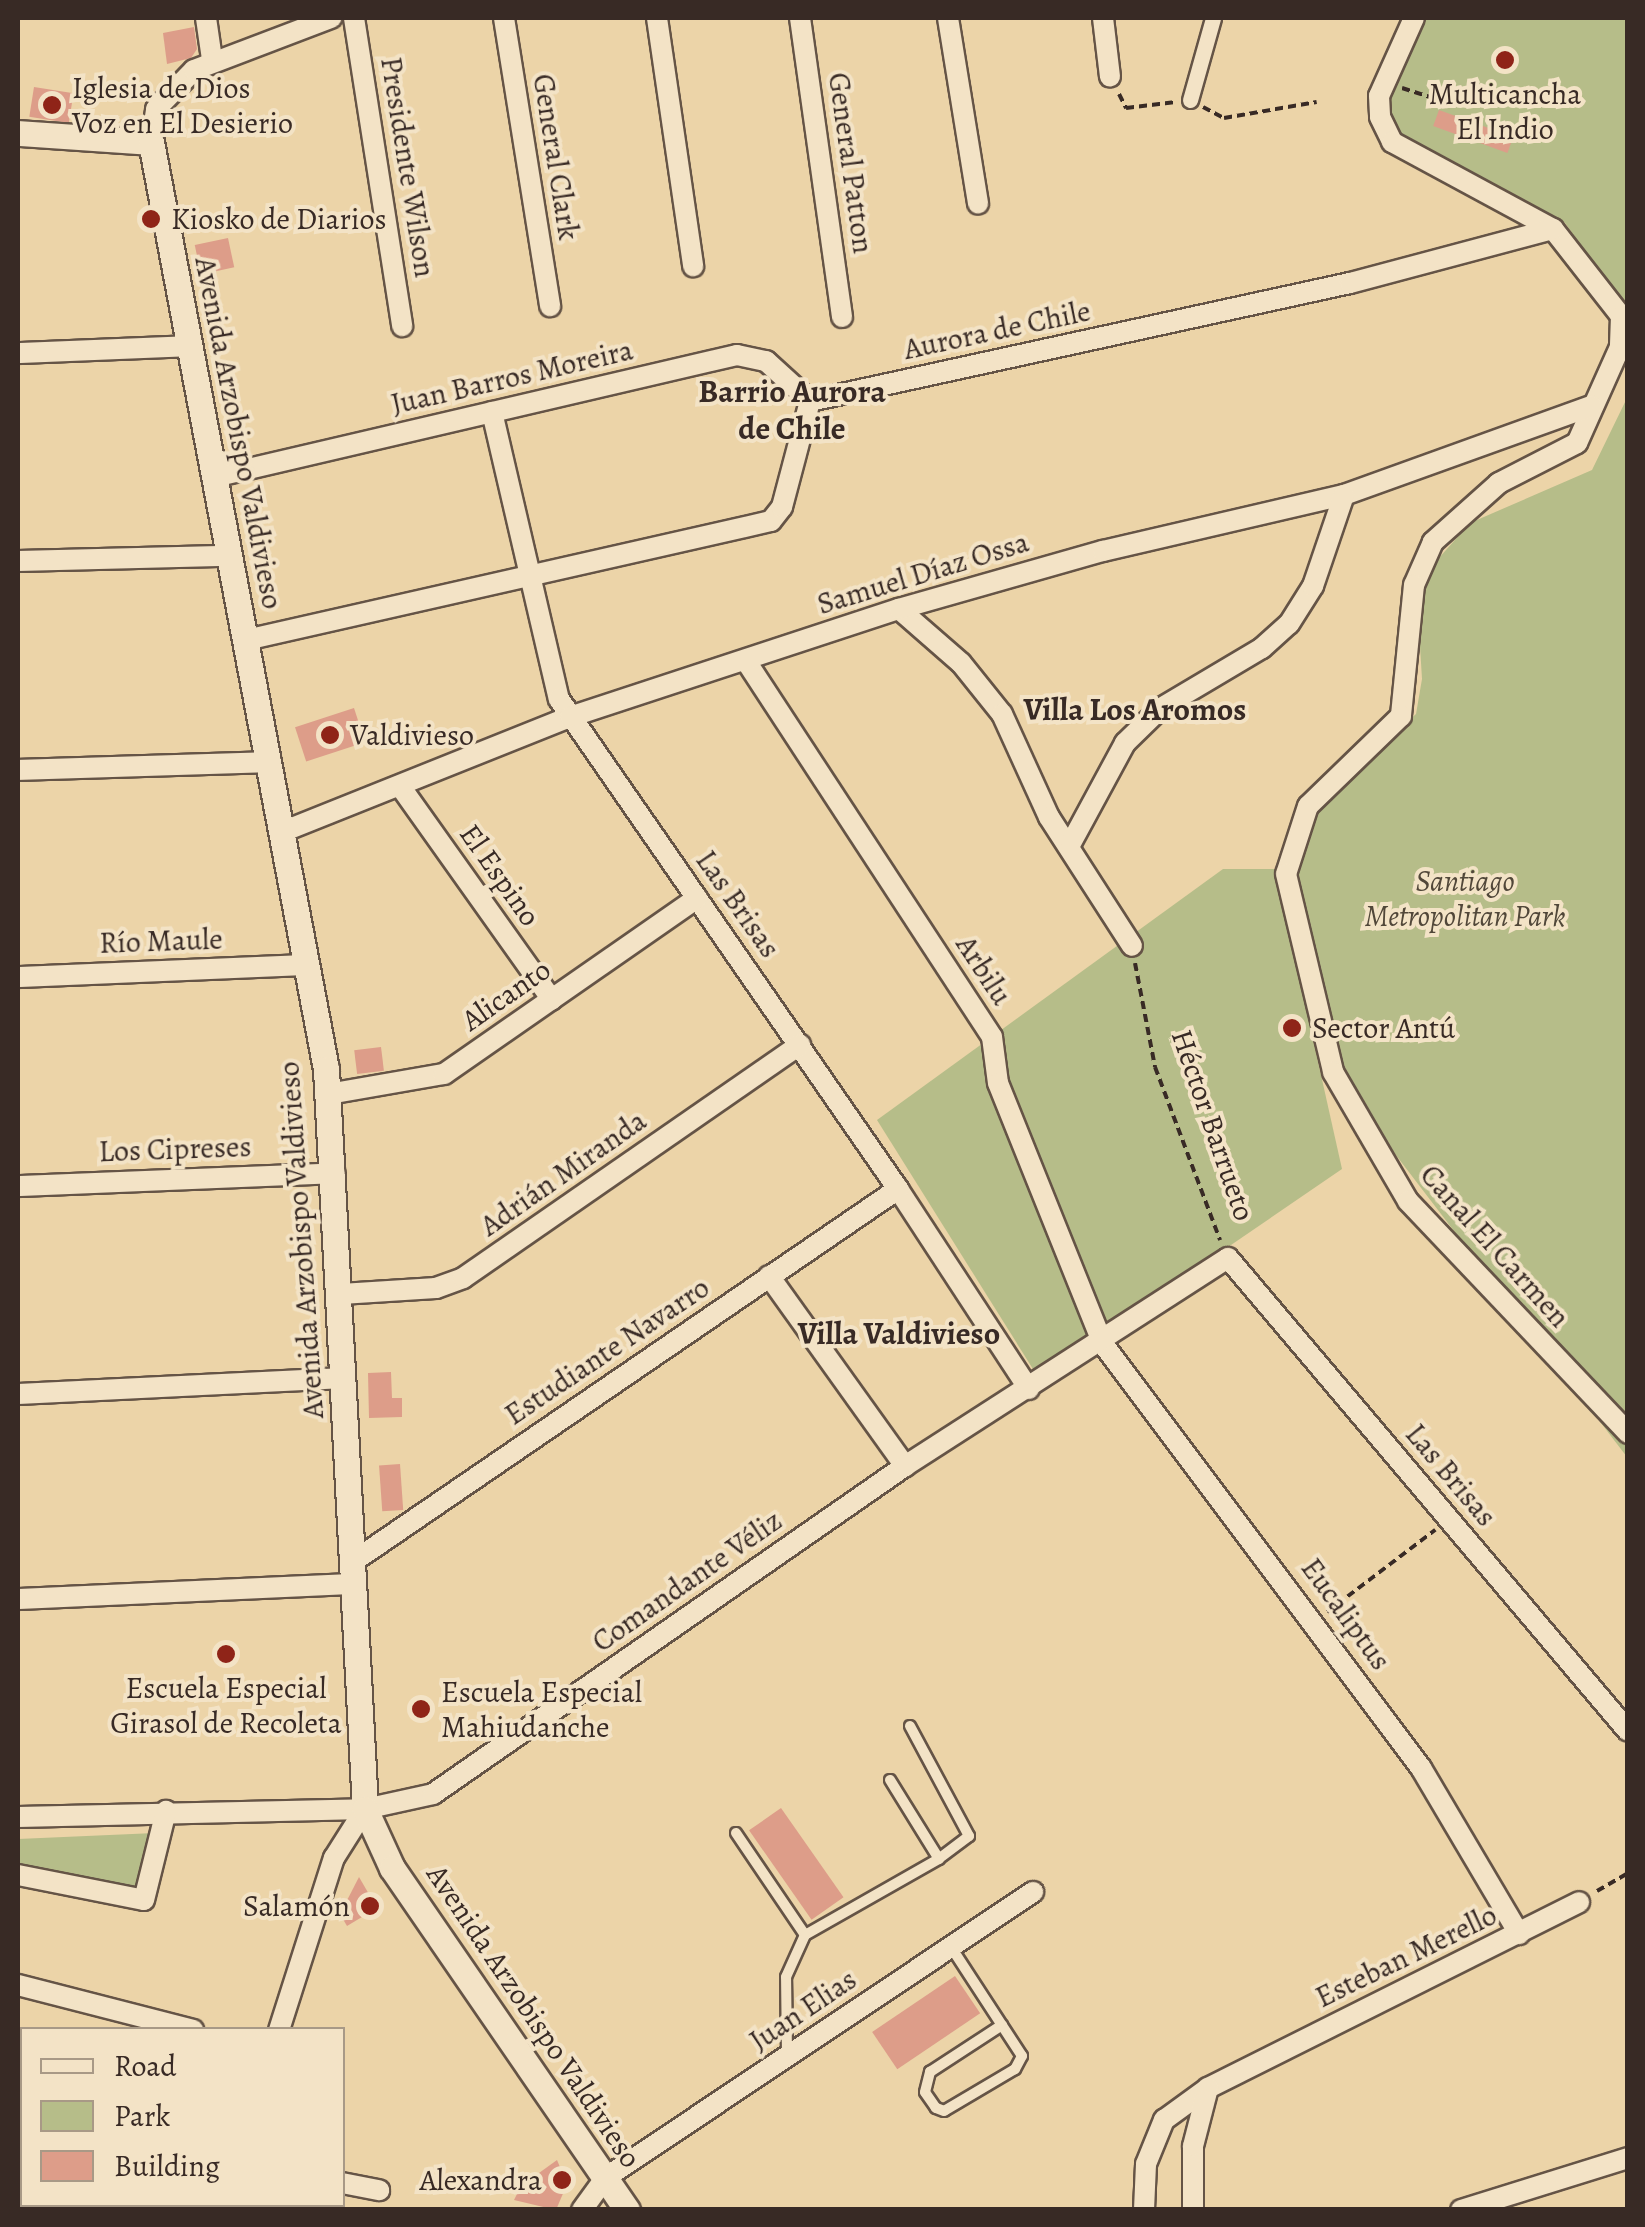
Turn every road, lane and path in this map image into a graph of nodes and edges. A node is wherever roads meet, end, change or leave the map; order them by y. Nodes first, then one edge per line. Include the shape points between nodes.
1 (206, 18) edge
2 (331, 18) edge
3 (354, 18) edge
4 (504, 18) edge
5 (657, 18) edge
6 (800, 18) edge
7 (948, 18) edge
8 (1103, 18) edge
9 (1213, 18) edge
10 (1414, 18) edge
11 (212, 60) junction
12 (1110, 76) dead end
13 (1383, 83) junction
14 (1430, 97) dead end
15 (1190, 100) dead end
16 (18, 134) edge
17 (151, 142) junction
18 (978, 204) dead end
19 (1553, 229) junction
20 (693, 266) dead end
21 (550, 306) dead end
22 (842, 317) dead end
23 (402, 326) dead end
24 (189, 346) junction
25 (18, 353) edge
26 (810, 401) junction
27 (1590, 406) junction
28 (492, 412) junction
29 (214, 477) junction
30 (1344, 495) junction
31 (229, 556) junction
32 (18, 561) edge
33 (530, 576) junction
34 (899, 608) junction
35 (246, 640) junction
36 (746, 661) junction
37 (570, 717) junction
38 (270, 762) junction
39 (18, 770) edge
40 (400, 786) junction
41 (282, 832) junction
42 (1071, 843) junction
43 (698, 898) junction
44 (1132, 946) joint
45 (307, 965) junction
46 (18, 977) edge
47 (552, 1000) junction
48 (800, 1045) junction
49 (329, 1094) junction
50 (335, 1173) junction
51 (18, 1186) edge
52 (898, 1188) junction
53 (1228, 1258) junction
54 (768, 1276) junction
55 (340, 1294) junction
56 (1104, 1344) junction
57 (344, 1378) junction
58 (1028, 1389) junction
59 (18, 1394) edge
60 (1628, 1433) edge
61 (905, 1466) junction
62 (1449, 1520) junction
63 (351, 1574) junction
64 (18, 1599) edge
65 (1316, 1622) junction
66 (910, 1726) dead end
67 (1628, 1731) edge
68 (890, 1780) dead end
69 (366, 1809) junction
70 (166, 1811) junction
71 (18, 1817) edge
72 (736, 1833) dead end
73 (939, 1859) junction
74 (1628, 1873) edge
75 (18, 1875) edge
76 (1033, 1892) dead end
77 (1580, 1902) joint
78 (1519, 1934) junction
79 (805, 1936) junction
80 (951, 1947) junction
81 (18, 1985) edge
82 (1002, 2024) junction
83 (181, 2027) edge
84 (280, 2027) edge
85 (787, 2056) junction
86 (1208, 2088) junction
87 (1628, 2158) edge
88 (605, 2178) junction
89 (345, 2184) edge
90 (379, 2190) dead end
91 (582, 2210) edge
92 (627, 2210) edge
93 (1144, 2210) edge
94 (1193, 2210) edge
95 (1461, 2210) edge

1 - 11 street
2 - 11 street
3 - 23 street, Presidente Wilson
4 - 21 street, General Clark
5 - 20 street
6 - 22 street, General Patton
7 - 18 street
8 - 12 street
9 - 15 street
10 - 13 street
11 - 17 street via 163,98
13 - 14 path
13 - 19 street via 1380,117 1392,142
16 - 17 street
17 - 24 street, Avenida Arzobispo Valdivieso
19 - 26 street, Aurora de Chile via 1350,283
19 - 27 street, Canal El Carmen via 1621,316 1620,347
24 - 25 street
24 - 29 street, Avenida Arzobispo Valdivieso
26 - 28 street, Juan Barros Moreira via 766,361 737,355
26 - 33 street via 782,507 772,521
27 - 30 street, Samuel Díaz Ossa
27 - 60 street, Canal El Carmen via 1577,443 1499,483 1432,542 1414,585 1401,716 1308,806 1286,874 1333,1072 1408,1202
28 - 29 street, Juan Barros Moreira
28 - 33 street, Las Brisas
29 - 31 street, Avenida Arzobispo Valdivieso
30 - 34 street, Samuel Díaz Ossa via 1102,551
30 - 42 street via 1312,586 1288,624 1262,648 1161,708 1125,744
31 - 32 street
31 - 35 street, Avenida Arzobispo Valdivieso
33 - 35 street
33 - 37 street, Las Brisas via 558,700
34 - 36 street, Samuel Díaz Ossa
34 - 42 street via 961,663 1002,714 1050,817
35 - 38 street, Avenida Arzobispo Valdivieso
36 - 37 street, Samuel Díaz Ossa
36 - 56 street, Arbilu via 992,1036 998,1083
37 - 40 street, Samuel Díaz Ossa
37 - 43 street, Las Brisas
38 - 39 street
38 - 41 street, Avenida Arzobispo Valdivieso
40 - 41 street, Samuel Díaz Ossa
40 - 47 street, El Espino
41 - 45 street, Avenida Arzobispo Valdivieso
42 - 44 street
43 - 47 street, Alicanto
43 - 48 street, Las Brisas
44 - 53 path, Héctor Barrueto via 1155,1067
45 - 46 street, Río Maule
45 - 49 street, Avenida Arzobispo Valdivieso
47 - 49 street, Alicanto via 444,1074
48 - 52 street, Las Brisas
48 - 55 street, Adrián Miranda via 463,1278 436,1288
49 - 50 street, Avenida Arzobispo Valdivieso
50 - 51 street, Los Cipreses
50 - 55 street, Avenida Arzobispo Valdivieso
52 - 54 street, Estudiante Navarro
52 - 58 street, Las Brisas
53 - 56 street, Comandante Véliz
53 - 62 street, Las Brisas
54 - 61 street
54 - 63 street, Estudiante Navarro
55 - 57 street, Avenida Arzobispo Valdivieso
56 - 58 street, Comandante Véliz
56 - 65 street, Eucaliptus
57 - 59 street
57 - 63 street, Avenida Arzobispo Valdivieso
58 - 61 street, Comandante Véliz
61 - 69 street, Comandante Véliz via 434,1794
62 - 65 path
62 - 67 street, Las Brisas
63 - 64 street
63 - 69 street, Avenida Arzobispo Valdivieso
65 - 78 street, Eucaliptus via 1421,1768
66 - 73 lane via 969,1836
68 - 73 lane
69 - 70 street, Comandante Véliz
69 - 84 street via 334,1858
69 - 88 street, Avenida Arzobispo Valdivieso via 392,1868
70 - 71 street, Comandante Véliz
70 - 75 street via 144,1900
72 - 79 lane
73 - 79 lane
74 - 77 path
76 - 80 street, Juan Elias
77 - 78 street, Esteban Merello
78 - 86 street, Esteban Merello
79 - 85 lane via 786,1976
80 - 82 lane
80 - 85 street, Juan Elias
81 - 83 street
82 - 82 lane via 1022,2056 1015,2070 944,2111 936,2108 925,2092 930,2072
85 - 88 street, Juan Elias
86 - 93 street, Esteban Merello via 1164,2120 1146,2164
86 - 94 street via 1193,2146
87 - 95 street
88 - 91 street
88 - 92 street, Avenida Arzobispo Valdivieso
89 - 90 street

